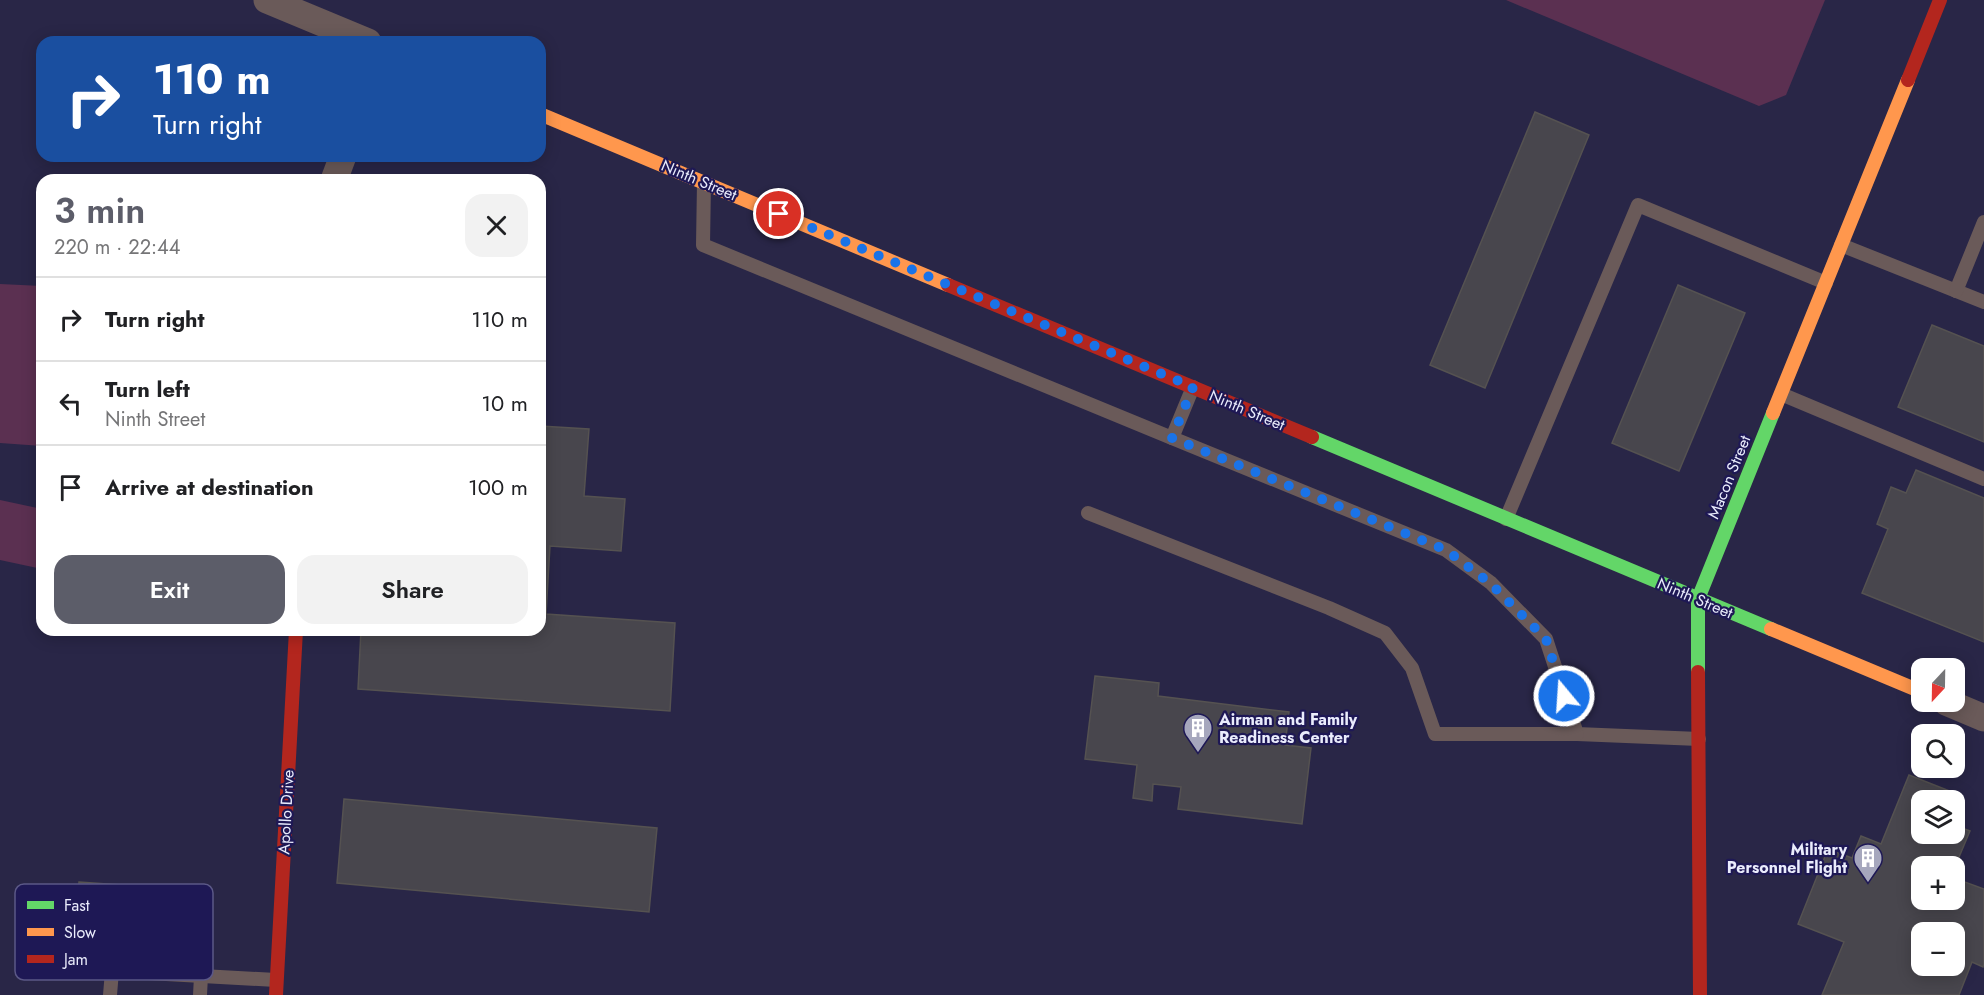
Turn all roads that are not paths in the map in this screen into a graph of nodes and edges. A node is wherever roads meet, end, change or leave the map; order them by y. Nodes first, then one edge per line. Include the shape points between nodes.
1 (267, 0) edge
2 (1940, 0) edge
3 (354, 36) edge
4 (546, 116) edge
5 (704, 182) junction
6 (1984, 222) edge
7 (1841, 245) junction
8 (1826, 283) junction
9 (1956, 291) junction
10 (1984, 302) edge
11 (1193, 387) junction
12 (1781, 394) junction
13 (1172, 438) junction
14 (1984, 479) edge
15 (1088, 513) dead end
16 (1506, 519) junction
17 (1698, 599) junction
18 (296, 636) edge
19 (1911, 687) edge
20 (1965, 710) edge
21 (1984, 718) edge
22 (1577, 734) junction
23 (1699, 739) junction
24 (213, 977) edge
25 (111, 980) edge
26 (201, 980) edge
27 (276, 980) junction
28 (110, 995) edge
29 (200, 995) edge
30 (276, 995) edge
31 (1700, 995) edge

1 - 3 street
2 - 7 street, Macon Street
4 - 5 street, Ninth Street
5 - 11 street, Ninth Street
5 - 13 lane via 703,245
6 - 9 lane
7 - 8 street, Macon Street
7 - 9 lane
8 - 12 street, Macon Street
8 - 16 lane via 1638,205
9 - 10 lane
11 - 13 lane
11 - 16 street, Ninth Street
12 - 14 lane
12 - 17 street, Macon Street
13 - 22 lane via 1446,550 1491,584 1546,639
15 - 22 lane via 1385,633 1412,668 1435,734
16 - 17 street, Ninth Street
17 - 19 street, Ninth Street
17 - 23 street, Macon Street
18 - 27 street, Apollo Drive
20 - 21 street
22 - 23 lane
23 - 31 street, Macon Street
24 - 27 lane
25 - 28 lane
26 - 29 lane
27 - 30 street, Apollo Drive

